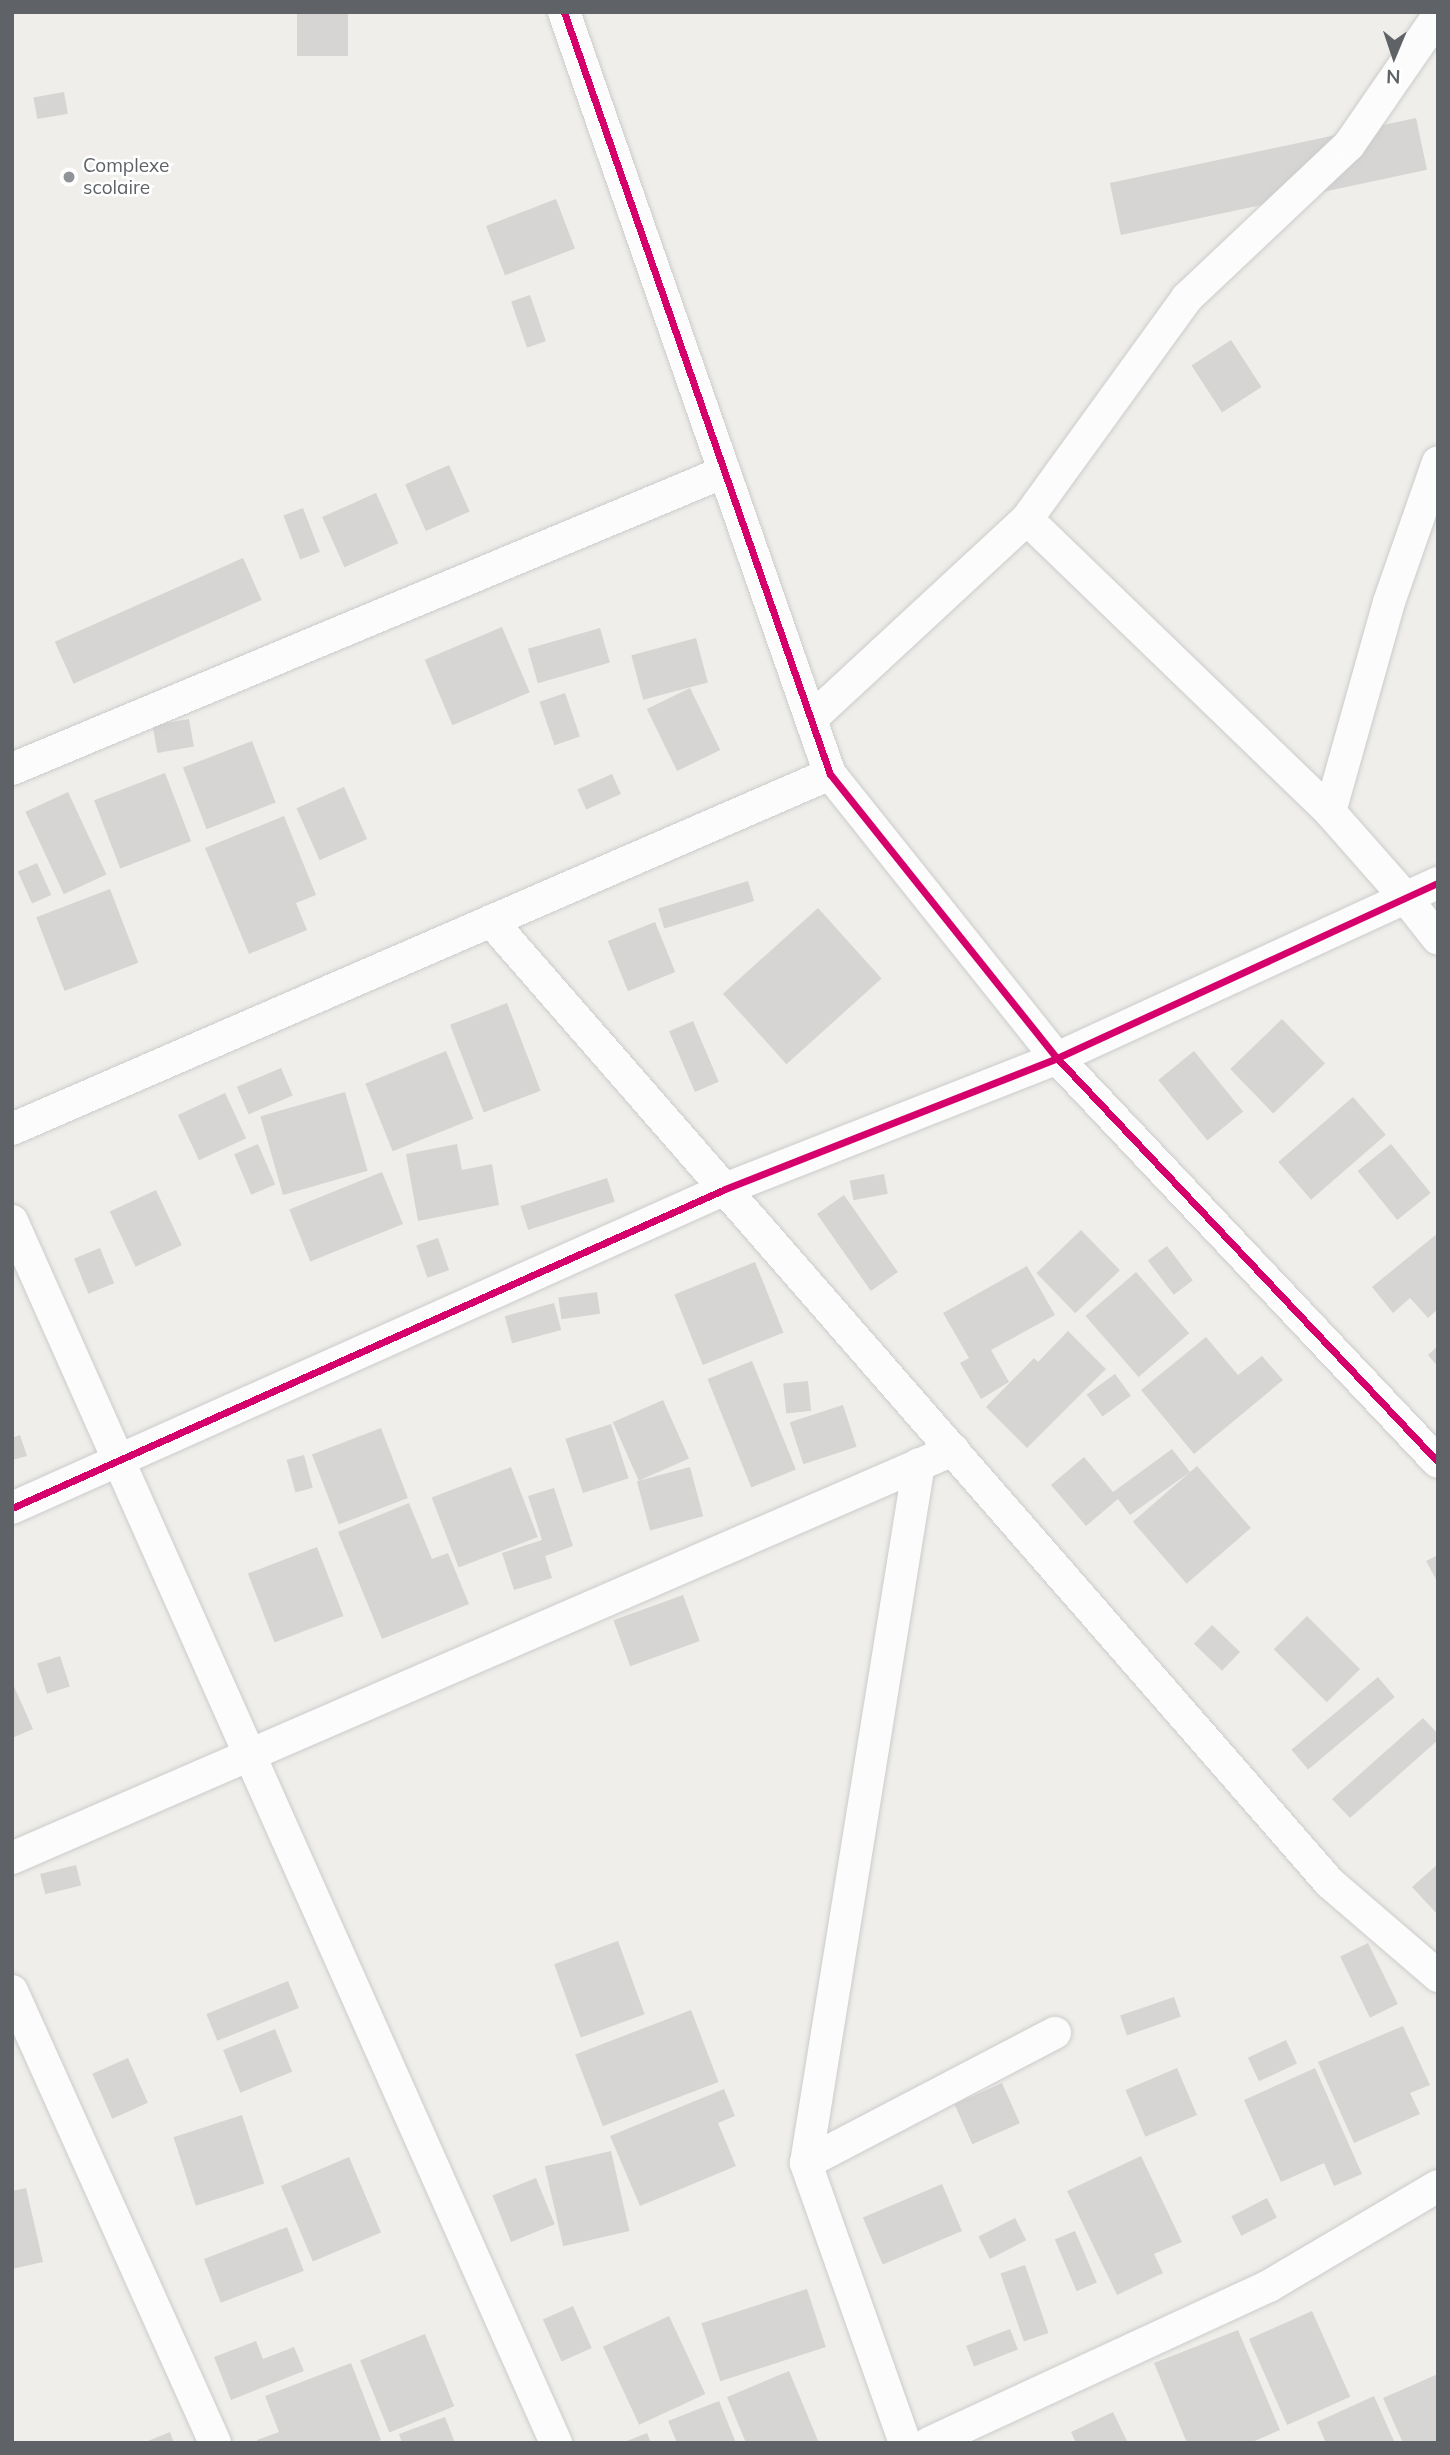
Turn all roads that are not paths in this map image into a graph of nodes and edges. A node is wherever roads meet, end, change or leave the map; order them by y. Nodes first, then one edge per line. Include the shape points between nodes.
1 (564, 12) edge
2 (1438, 16) edge
3 (1438, 462) edge
4 (724, 472) junction
5 (1027, 519) junction
6 (811, 719) junction
7 (12, 769) edge
8 (830, 774) junction
9 (1330, 812) junction
10 (1438, 883) edge
11 (1405, 897) junction
12 (491, 921) junction
13 (1438, 939) edge
14 (1058, 1058) junction
15 (12, 1129) edge
16 (725, 1189) junction
17 (12, 1221) edge
18 (953, 1450) junction
19 (118, 1460) junction
20 (1438, 1462) edge
21 (919, 1464) junction
22 (12, 1508) edge
23 (249, 1755) junction
24 (12, 1858) edge
25 (1438, 1976) edge
26 (12, 1991) edge
27 (1055, 2033) dead end
28 (806, 2163) junction
29 (1438, 2186) edge
30 (215, 2443) edge
31 (556, 2443) edge
32 (905, 2443) edge
33 (929, 2443) edge

1 - 4 street
2 - 5 street via 1349,145 1186,298
3 - 9 street via 1389,602
4 - 6 street
4 - 7 street
5 - 6 street
5 - 9 street
6 - 8 street
8 - 12 street
8 - 14 street
9 - 11 street
10 - 11 street
11 - 13 street
11 - 14 street
12 - 15 street
12 - 16 street
14 - 16 street
14 - 20 street
16 - 18 street
16 - 19 street
17 - 19 street
18 - 21 street
18 - 25 street via 1330,1883
19 - 22 street
19 - 23 street
21 - 23 street
21 - 28 street
23 - 24 street
23 - 31 street
26 - 30 street
27 - 28 street
28 - 32 street
29 - 33 street via 1269,2286

